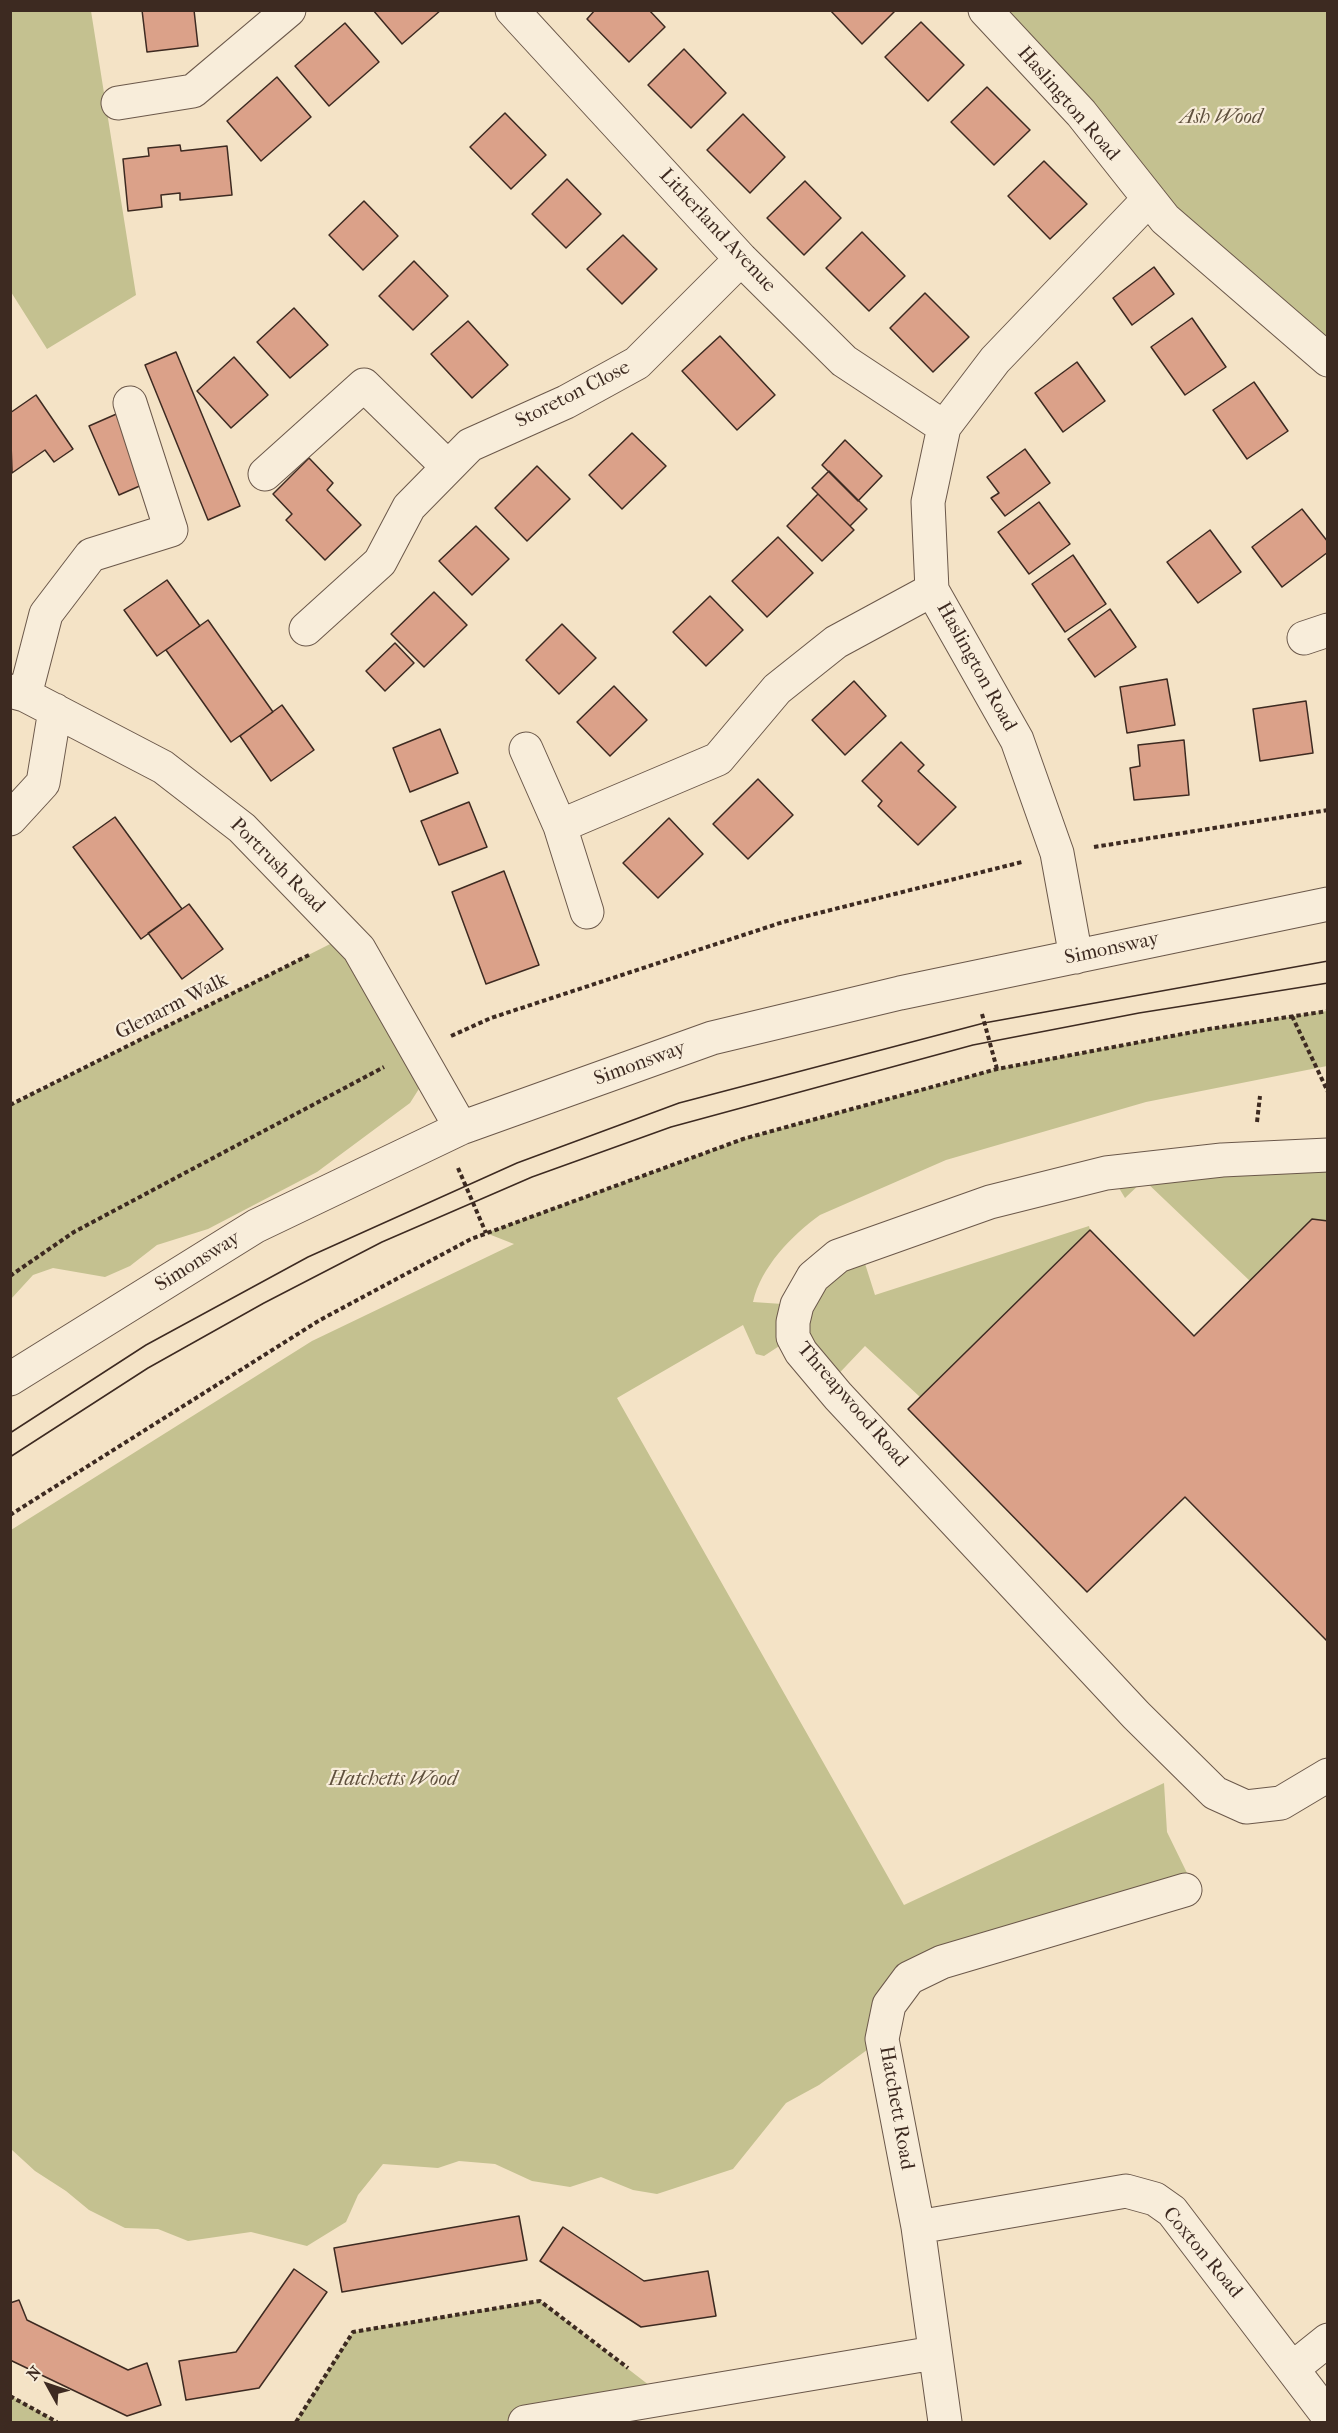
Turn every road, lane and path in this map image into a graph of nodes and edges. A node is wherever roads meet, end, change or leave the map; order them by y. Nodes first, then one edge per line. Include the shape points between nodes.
1 (290, 10) edge
2 (512, 10) edge
3 (985, 10) edge
4 (118, 103) dead end
5 (1149, 199) junction
6 (741, 259) junction
7 (1328, 360) edge
8 (130, 403) dead end
9 (944, 427) junction
10 (448, 467) junction
11 (265, 474) dead end
12 (932, 590) junction
13 (306, 629) dead end
14 (18, 693) edge
15 (55, 710) junction
16 (526, 749) dead end
17 (1328, 810) edge
18 (10, 819) edge
19 (560, 826) junction
20 (1057, 853) junction
21 (1328, 904) edge
22 (587, 912) dead end
23 (346, 936) junction
24 (1076, 957) junction
25 (974, 978) junction
26 (1328, 1011) edge
27 (1292, 1016) junction
28 (417, 1051) junction
29 (997, 1069) junction
30 (1328, 1092) edge
31 (10, 1105) edge
32 (452, 1132) junction
33 (1328, 1155) edge
34 (486, 1233) junction
35 (10, 1276) edge
36 (10, 1379) edge
37 (10, 1515) edge
38 (1328, 1775) edge
39 (1185, 1890) dead end
40 (918, 2227) junction
41 (1328, 2340) edge
42 (934, 2353) junction
43 (1293, 2368) junction
44 (10, 2396) edge
45 (667, 2398) junction
46 (1328, 2416) edge
47 (57, 2422) edge
48 (296, 2422) edge
49 (525, 2422) edge
50 (945, 2422) edge

1 - 4 street via 193,91
2 - 6 street, Litherland Avenue
3 - 5 street, Haslington Road via 1081,114
5 - 7 street, Haslington Road via 1165,219
5 - 9 street, Haslington Road via 995,360
6 - 9 street, Litherland Avenue via 844,361
6 - 10 street, Storeton Close via 637,363 566,402 470,445
8 - 14 street via 171,530 91,555 46,614
9 - 12 street, Haslington Road via 928,502
10 - 11 street via 364,385
10 - 13 street, Storeton Close via 409,507 380,562
12 - 19 street via 836,642 777,689 718,759
12 - 20 street, Haslington Road via 1017,740
14 - 15 street, Portrush Road
15 - 18 street via 43,783
15 - 23 street, Portrush Road via 172,773 242,828
16 - 19 street
17 - 20 path
19 - 22 street
20 - 24 street, Haslington Road
20 - 28 path via 783,922 491,1017
21 - 24 street, Simonsway
23 - 28 street, Portrush Road via 358,948
23 - 31 path, Glenarm Walk
24 - 25 street, Simonsway
25 - 29 path
25 - 32 street, Simonsway via 712,1038
26 - 27 path
27 - 29 path
27 - 30 path
28 - 32 street, Portrush Road
28 - 35 path via 74,1232
29 - 34 path via 743,1139
32 - 34 path
32 - 36 street, Simonsway via 255,1226
33 - 38 street, Threapwood Road via 1222,1160 1106,1173 990,1202 838,1256 813,1277 797,1305 793,1337 838,1396 1136,1715 1215,1793 1246,1806 1281,1803
34 - 37 path via 320,1320
39 - 40 street, Hatchett Road via 942,1962 909,1978 888,2005 882,2039
40 - 42 street, Hatchett Road
40 - 43 street, Coxton Road via 1126,2191 1155,2199 1172,2211 1200,2244
41 - 43 street
42 - 45 street
42 - 50 street, Hatchett Road
43 - 46 street, Coxton Road
44 - 47 path
45 - 48 path via 540,2301 353,2332
45 - 49 street

